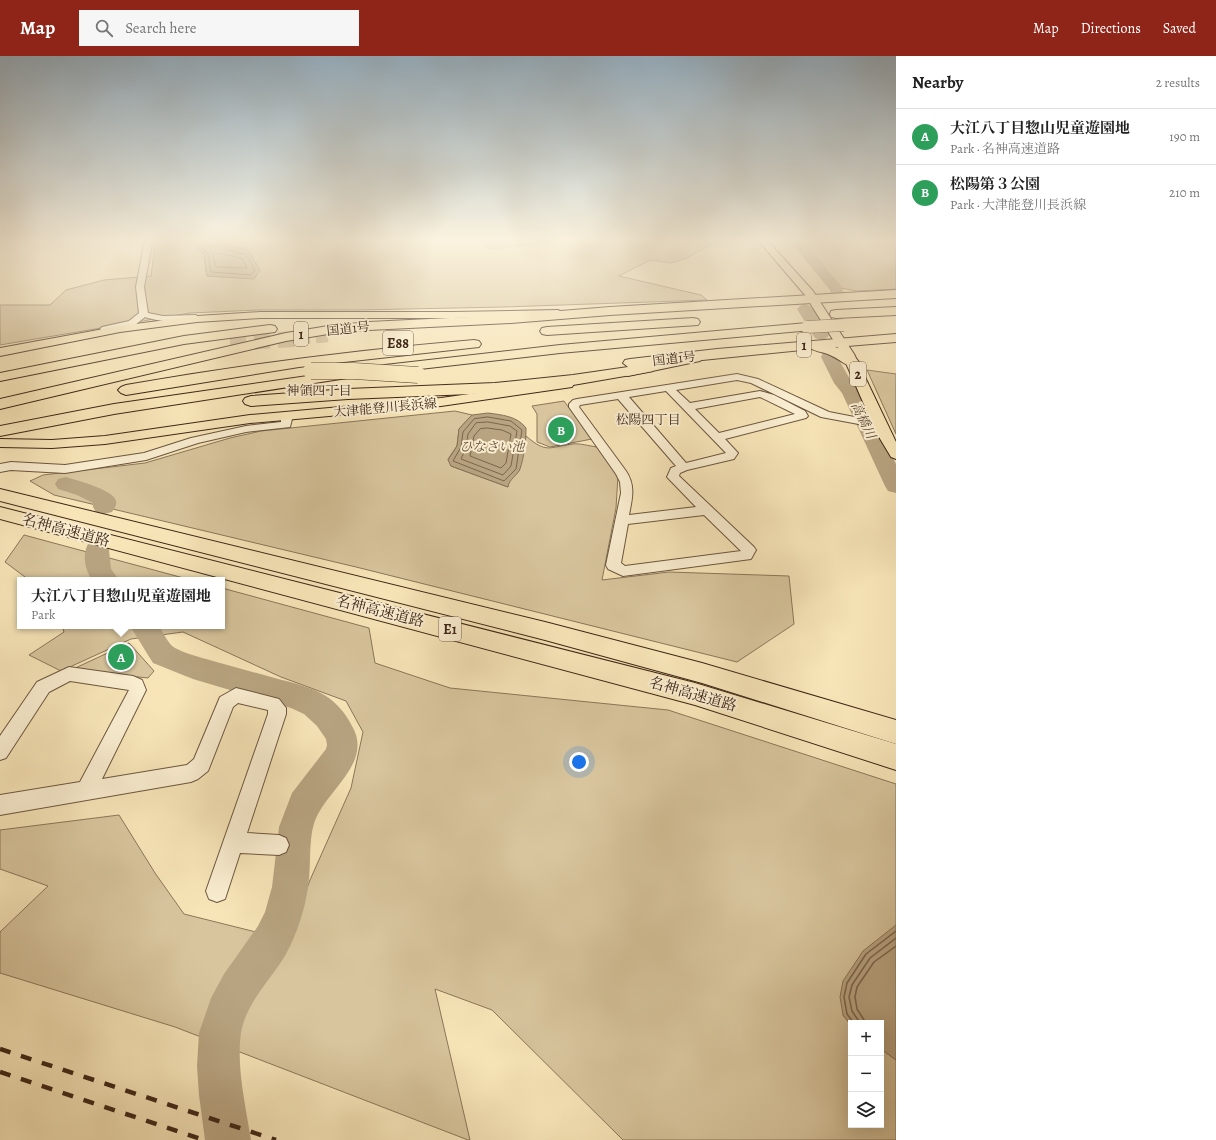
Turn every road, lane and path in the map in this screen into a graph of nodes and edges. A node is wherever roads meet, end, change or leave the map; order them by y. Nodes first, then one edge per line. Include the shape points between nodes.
1 (140, 290) edge
2 (804, 290) edge
3 (896, 294) edge
4 (812, 299) junction
5 (896, 310) edge
6 (610, 311) junction
7 (144, 314) junction
8 (761, 315) dead end
9 (896, 316) edge
10 (213, 318) junction
11 (838, 318) junction
12 (730, 320) dead end
13 (804, 320) junction
14 (896, 320) edge
15 (478, 321) junction
16 (706, 322) dead end
17 (330, 336) tunnel mouth
18 (69, 338) junction
19 (896, 338) edge
20 (841, 342) junction
21 (230, 343) tunnel mouth
22 (809, 345) junction
23 (767, 348) junction
24 (0, 352) edge
25 (852, 362) junction
26 (648, 368) junction
27 (0, 377) edge
28 (0, 385) edge
29 (669, 388) junction
30 (621, 395) junction
31 (0, 406) edge
32 (687, 407) junction
33 (287, 415) junction
34 (0, 417) edge
35 (877, 424) junction
36 (0, 431) edge
37 (717, 437) junction
38 (0, 443) edge
39 (896, 454) edge
40 (683, 467) junction
41 (0, 468) edge
42 (0, 495) edge
43 (707, 510) junction
44 (0, 513) edge
45 (622, 520) junction
46 (896, 732) edge
47 (0, 752) edge
48 (896, 757) edge
49 (86, 791) junction
50 (0, 805) edge
51 (234, 843) junction
52 (279, 845) dead end
53 (217, 891) dead end

1 - 7 street
2 - 4 main road
3 - 4 highway, 国道1号 / 1
4 - 6 highway, 国道1号 / 1
4 - 20 main road, 2
5 - 11 highway, E88
6 - 10 main road via 453,315 260,315
6 - 15 highway, 国道1号 / 1
7 - 10 street via 162,319
7 - 18 street via 132,323
8 - 17 highway, E88
9 - 11 highway, E88
10 - 18 main road
11 - 13 highway, E88, bridge
11 - 14 highway, E88
12 - 13 highway, E88
13 - 16 highway, E88 via 529,336
13 - 36 highway, E88 via 384,369 213,393
15 - 27 highway via 341,323 262,330 154,346
15 - 31 highway, 国道1号 / 1 via 369,326 309,333
18 - 24 main road
19 - 20 highway, 国道1号 / 1
20 - 22 highway, 国道1号 / 1
20 - 25 main road, 2
21 - 28 highway via 166,351
22 - 23 highway, 国道1号 / 1
22 - 25 highway via 836,352
23 - 26 main road, 大津能登川長浜線
23 - 34 highway, 国道1号 / 1, bridge via 527,376 484,378 354,371 261,374 132,392
25 - 35 main road, 2
26 - 33 main road, 大津能登川長浜線 via 480,397 408,406
26 - 36 highway via 510,387 348,394 190,405 80,418
29 - 30 street
29 - 32 street
29 - 35 street via 737,377 748,378 815,411 836,418
30 - 40 street
30 - 45 street via 574,404 574,407 626,482 627,493
31 - 34 highway, E88 via 244,362 367,346 485,339 284,364 108,394
32 - 37 street
32 - 37 street via 760,394 801,413 802,416
33 - 38 main road, 大津能登川長浜線 via 77,443
33 - 41 street via 286,425 246,428 146,456 65,469 11,466
35 - 39 main road, 2
37 - 40 street via 732,453 730,456
40 - 43 street via 675,471 673,477
42 - 46 highway, 名神高速道路 / E1 via 545,631 702,673
43 - 45 street
43 - 45 street via 749,550 746,555 623,571 613,565
44 - 48 highway, 名神高速道路 / E1 via 695,694
47 - 49 street via 43,687 69,674 133,683 138,690
49 - 50 street
49 - 51 street via 191,773 201,765 226,702 236,695 273,704 277,708 277,714
51 - 52 street
51 - 53 street

